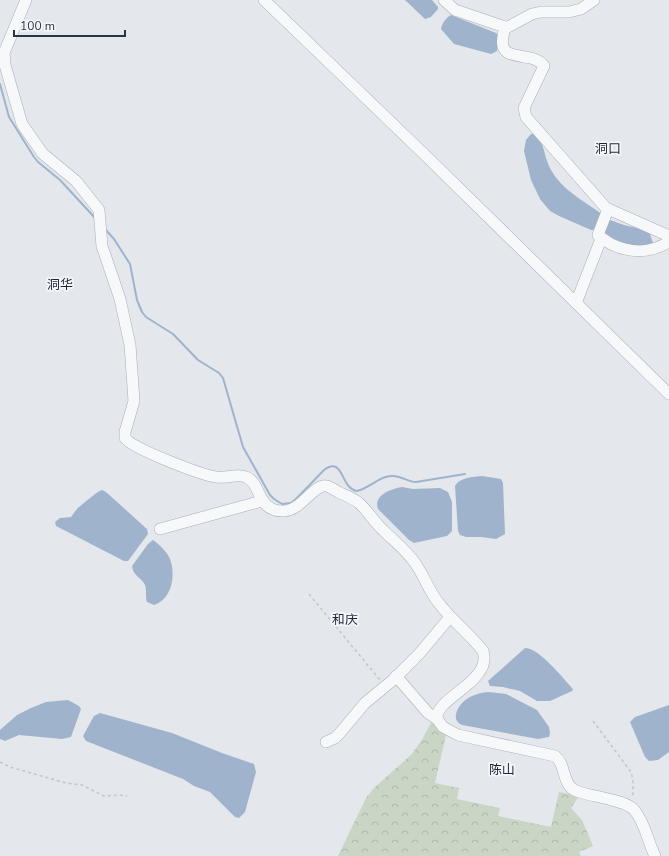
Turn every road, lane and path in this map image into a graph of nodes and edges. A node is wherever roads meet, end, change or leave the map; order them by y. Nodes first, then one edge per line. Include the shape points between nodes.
1 (26, 0) edge
2 (264, 0) edge
3 (444, 0) edge
4 (594, 0) edge
5 (505, 27) junction
6 (608, 209) junction
7 (669, 236) edge
8 (602, 239) junction
9 (669, 242) edge
10 (576, 303) junction
11 (669, 394) edge
12 (262, 501) junction
13 (160, 529) dead end
14 (309, 594) dead end
15 (450, 617) junction
16 (396, 676) junction
17 (385, 686) junction
18 (437, 719) junction
19 (593, 721) dead end
20 (326, 742) dead end
21 (0, 762) edge
22 (127, 796) dead end
23 (634, 809) junction
24 (654, 856) edge

1 - 12 street via 4,54 5,65 22,124 43,154 76,181 99,210 102,246 120,299 130,345 134,401 125,438 168,461 204,474 219,478 246,477 253,482
2 - 10 street
3 - 5 street via 455,10
4 - 5 street via 581,9 535,13
5 - 6 street via 502,45 505,50 510,54 536,58 544,66 524,108 526,117
6 - 7 street
6 - 8 street via 598,235
8 - 9 street via 621,249 638,252
8 - 10 street
10 - 11 street
12 - 13 street
12 - 15 street via 274,510 289,511 300,505 315,490 327,486 356,502 412,559 437,601
14 - 17 path
15 - 16 street via 419,654
15 - 18 street via 483,651 485,657 481,669 439,710
16 - 17 street
16 - 18 street via 428,713
17 - 20 street via 335,738
18 - 23 street via 443,727 458,735 555,756 561,763 568,784 575,790
19 - 23 path via 631,772
21 - 22 path via 66,783 82,785 104,796
23 - 24 street

